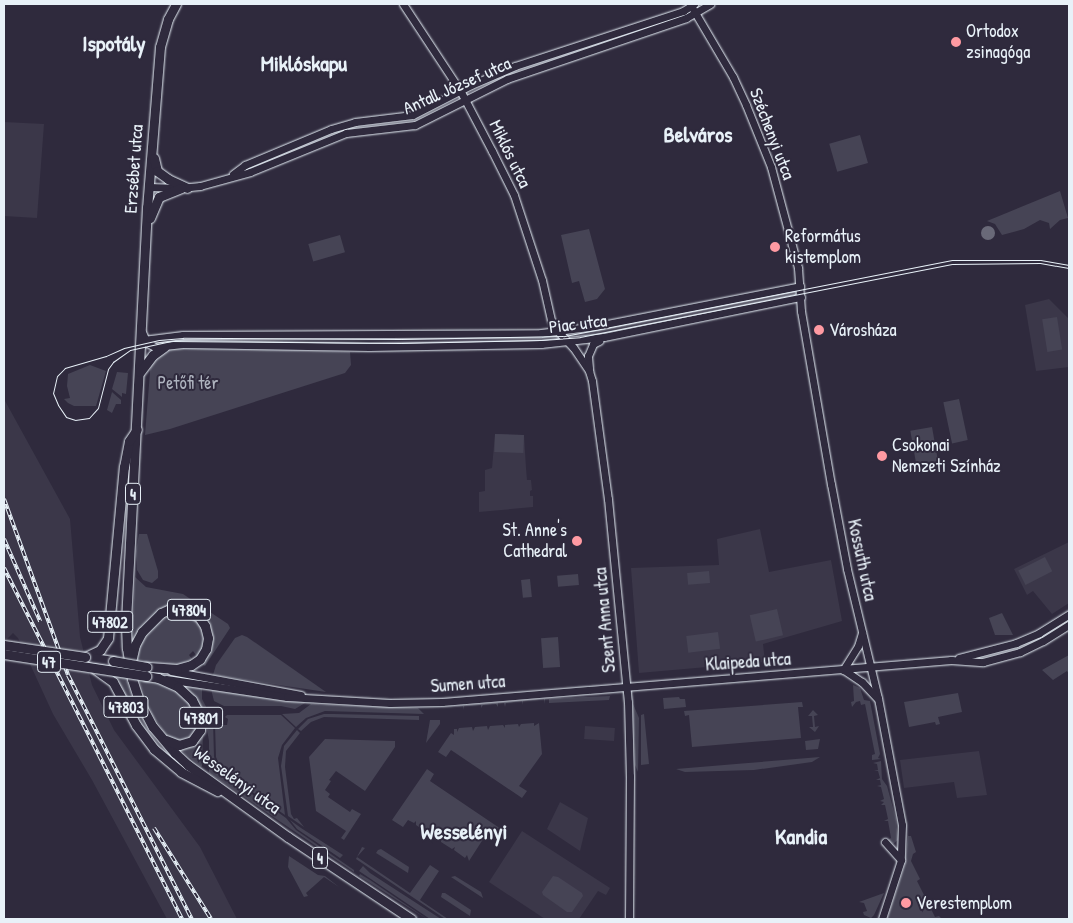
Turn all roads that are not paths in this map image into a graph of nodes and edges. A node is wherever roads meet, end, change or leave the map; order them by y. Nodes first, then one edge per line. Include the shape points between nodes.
1 (176, 4) edge
2 (403, 4) edge
3 (710, 4) edge
4 (693, 6) edge
5 (461, 92) junction
6 (465, 99) junction
7 (152, 150) junction
8 (230, 177) junction
9 (149, 187) junction
10 (184, 188) junction
11 (146, 232) junction
12 (800, 286) junction
13 (801, 297) junction
14 (554, 332) junction
15 (604, 337) junction
16 (143, 340) junction
17 (568, 342) junction
18 (541, 344) junction
19 (164, 347) junction
20 (589, 370) junction
21 (140, 372) junction
22 (137, 429) junction
23 (1069, 614) edge
24 (1069, 625) edge
25 (862, 631) junction
26 (4, 645) edge
27 (992, 650) junction
28 (4, 654) edge
29 (84, 657) junction
30 (951, 660) junction
31 (992, 660) junction
32 (871, 667) junction
33 (95, 669) junction
34 (843, 670) junction
35 (146, 672) junction
36 (159, 674) junction
37 (131, 675) junction
38 (626, 686) junction
39 (878, 698) junction
40 (159, 735) junction
41 (232, 797) junction
42 (903, 840) junction
43 (901, 860) junction
44 (411, 919) edge
45 (629, 919) edge
46 (882, 919) edge

1 - 7 main road, Erzsébet utca / 4 via 160,47
2 - 5 street, Miklós utca
3 - 4 street
4 - 5 street, Antall József utca via 515,66
4 - 6 street, Antall József utca via 651,30 514,76
4 - 12 street, Széchenyi utca via 733,77 771,167
5 - 6 street, Miklós utca
5 - 8 street, Antall József utca via 413,116 355,122 331,129 246,165
6 - 8 street, Antall József utca via 415,125 346,133
6 - 14 street, Miklós utca via 514,195 542,280
7 - 9 main road, Erzsébet utca / 4
7 - 10 main road via 157,171
8 - 10 street, Antall József utca
9 - 10 street, Antall József utca
9 - 11 main road, Erzsébet utca / 4
10 - 11 main road via 163,194 156,200
11 - 16 main road, Erzsébet utca / 4
12 - 13 street, Kossuth utca
12 - 14 street, Piac utca
13 - 15 street, Piac utca
13 - 25 street, Kossuth utca via 800,312 831,484
14 - 16 street, Piac utca via 183,335
14 - 17 street, Szent Anna utca
14 - 18 street
15 - 17 street, Piac utca
15 - 20 street via 591,347
16 - 19 street via 153,346
16 - 21 main road, Wesselényi utca / 4
17 - 18 street, Piac utca
17 - 20 street, Szent Anna utca
18 - 19 street, Piac utca via 377,347 183,344
19 - 21 main road
20 - 38 street, Szent Anna utca via 608,494
21 - 22 main road, Wesselényi utca / 4
22 - 29 main road, 47802 via 129,441 124,466 107,641 97,653
22 - 37 main road, Wesselényi utca / 4 via 126,625
23 - 27 street via 1039,633
24 - 31 street via 1020,652
25 - 32 street, Kossuth utca
25 - 34 street via 858,646
26 - 29 main road, 47, bridge
27 - 30 street
27 - 31 street
28 - 33 main road, 47, bridge
29 - 35 main road, 47, bridge
30 - 31 street
30 - 32 street, Klaipeda utca
32 - 34 street, Klaipeda utca
32 - 39 street, Kossuth utca
33 - 35 main road, 47, bridge
33 - 41 main road, 47803 via 113,682 136,725 154,749 187,776
34 - 38 street, Klaipeda utca
34 - 39 street via 860,680
35 - 36 main road, 47
36 - 37 main road, 47804 via 188,666 204,654 208,641 205,626 190,610 170,608 148,624 135,645
36 - 38 street, Sumen utca via 359,702 429,703
36 - 40 main road, 47801 via 186,693 197,708 201,721 197,736 189,743 175,744
37 - 40 main road, Wesselényi utca / 4 via 140,703
38 - 45 street, Szent Anna utca via 630,776
39 - 42 street, Kossuth utca
40 - 41 main road, Wesselényi utca / 4 via 181,759
41 - 44 main road, Wesselényi utca / 4
42 - 43 street, Kossuth utca
42 - 43 street via 895,845 887,844
43 - 46 street, Kossuth utca

